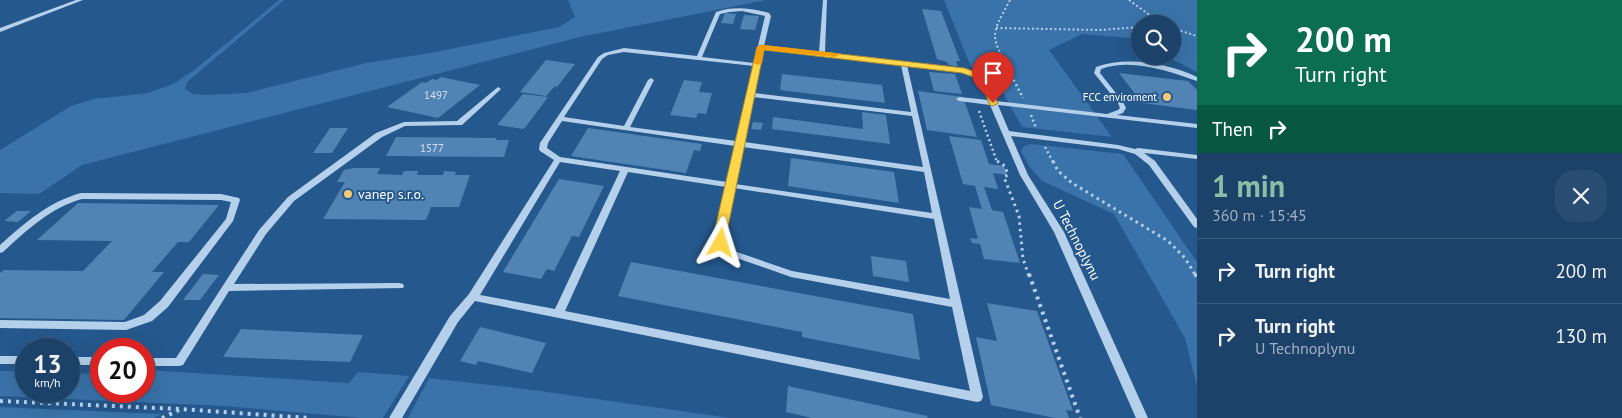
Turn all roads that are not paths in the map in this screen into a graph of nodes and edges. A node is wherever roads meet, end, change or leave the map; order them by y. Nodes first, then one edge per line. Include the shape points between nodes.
1 (81, 0) edge
2 (825, 0) edge
3 (0, 30) edge
4 (761, 47) junction
5 (822, 54) junction
6 (699, 58) junction
7 (904, 64) junction
8 (757, 65) junction
9 (1197, 79) edge
10 (651, 80) dead end
11 (498, 89) dead end
12 (750, 95) junction
13 (959, 99) dead end
14 (993, 103) junction
15 (914, 114) junction
16 (1097, 114) junction
17 (560, 119) junction
18 (1197, 126) edge
19 (626, 128) junction
20 (1006, 133) junction
21 (739, 143) junction
22 (1118, 147) junction
23 (1197, 157) edge
24 (558, 159) junction
25 (624, 169) junction
26 (927, 170) junction
27 (730, 185) junction
28 (938, 217) junction
29 (1197, 225) edge
30 (0, 250) edge
31 (399, 286) dead end
32 (226, 288) junction
33 (473, 297) junction
34 (957, 304) junction
35 (558, 314) junction
36 (0, 324) edge
37 (0, 360) edge
38 (15, 360) edge
39 (155, 362) edge
40 (395, 418) edge
41 (1142, 418) edge

1 - 3 street
2 - 5 street
4 - 5 lane
4 - 6 street via 767,14 722,11 718,13
4 - 8 lane
5 - 7 lane
6 - 8 lane
6 - 17 lane via 624,50 606,54 600,58
7 - 14 street, U Technoplynu via 964,70 982,77
7 - 15 street
8 - 12 street
9 - 16 street via 1180,71 1161,68 1102,65 1097,73 1123,108 1114,114
10 - 19 street
11 - 32 street via 458,123 404,124 379,135 291,199 262,232
12 - 15 street
12 - 21 street
13 - 14 street
14 - 16 street
14 - 20 street, U Technoplynu
15 - 26 street
16 - 18 street
17 - 19 street
17 - 24 lane via 543,146 546,152
19 - 21 street
20 - 22 street
20 - 41 street, U Technoplynu via 1024,175 1059,232
21 - 26 street
21 - 27 street
22 - 23 lane
22 - 29 street via 1138,152 1152,163
24 - 25 street
24 - 33 lane
25 - 27 street
25 - 35 street
26 - 28 street
27 - 28 street
27 - 34 street via 720,237 724,248 731,253 791,274
28 - 34 street
30 - 36 street via 44,212 65,200 81,196 221,197 236,200 230,219 164,304 148,318 126,326
31 - 32 lane
32 - 39 street via 179,362
33 - 35 street
33 - 40 street via 454,319
34 - 35 street via 977,397
37 - 38 street

